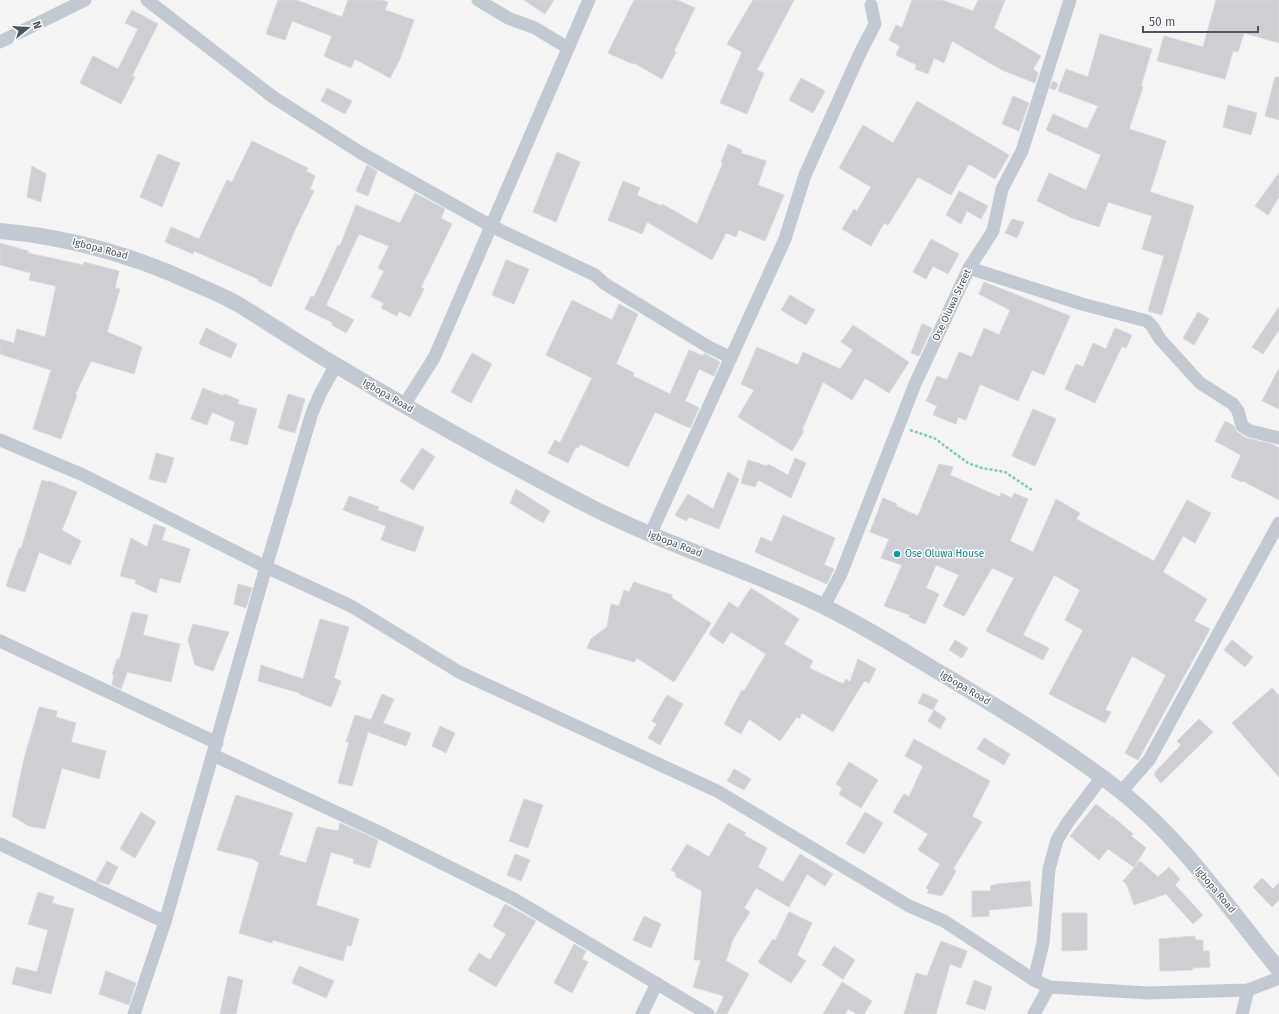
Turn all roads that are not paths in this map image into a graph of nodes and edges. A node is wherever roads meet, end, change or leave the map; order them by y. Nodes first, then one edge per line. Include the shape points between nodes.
1 (85, 0) edge
2 (147, 0) edge
3 (478, 0) edge
4 (589, 0) edge
5 (1070, 0) edge
6 (871, 5) dead end
7 (0, 42) edge
8 (568, 48) junction
9 (491, 226) junction
10 (0, 231) edge
11 (969, 268) junction
12 (731, 358) junction
13 (336, 366) junction
14 (404, 405) junction
15 (1279, 438) edge
16 (0, 440) edge
17 (1279, 523) edge
18 (650, 535) junction
19 (266, 567) junction
20 (824, 606) junction
21 (0, 641) edge
22 (216, 742) junction
23 (213, 756) junction
24 (1102, 777) junction
25 (1121, 792) junction
26 (0, 844) edge
27 (165, 922) junction
28 (1279, 970) edge
29 (1279, 978) edge
30 (1034, 980) junction
31 (657, 983) junction
32 (1049, 987) junction
33 (1248, 990) junction
34 (134, 1014) edge
35 (642, 1014) edge
36 (708, 1014) edge
37 (1034, 1014) edge
38 (1242, 1014) edge

1 - 7 street
2 - 9 street via 273,97 361,153
3 - 8 street via 508,18 535,28
4 - 8 street
5 - 11 street, Ose Oluwa Street via 1022,151 1002,189 993,231
6 - 12 street via 875,24 805,175 785,238
8 - 9 street
9 - 12 street via 595,275 605,284
9 - 14 street via 434,358
10 - 13 street, Igbopa Road via 67,240 162,268 233,301
11 - 15 street via 1082,304 1147,321 1200,383 1233,404 1242,426 1250,431
11 - 20 street, Ose Oluwa Street via 915,384 841,574
12 - 18 street
13 - 14 street, Igbopa Road
13 - 19 street via 312,413
14 - 18 street, Igbopa Road via 592,507
16 - 19 street via 83,475
17 - 25 street via 1149,760
18 - 20 street, Igbopa Road
19 - 22 street
19 - 30 street via 351,606 459,672 717,791 909,906 944,921
20 - 24 street, Igbopa Road via 891,643 1040,733
21 - 22 street
22 - 23 street
23 - 27 street
23 - 31 street via 383,834 507,895
24 - 25 street, Igbopa Road
24 - 30 street via 1057,840 1049,869 1043,943
25 - 28 street, Igbopa Road via 1169,836 1218,891
26 - 27 street
27 - 34 street
29 - 33 street
30 - 32 street
31 - 35 street
31 - 36 street
32 - 33 street via 1149,993
32 - 37 street
33 - 38 street

